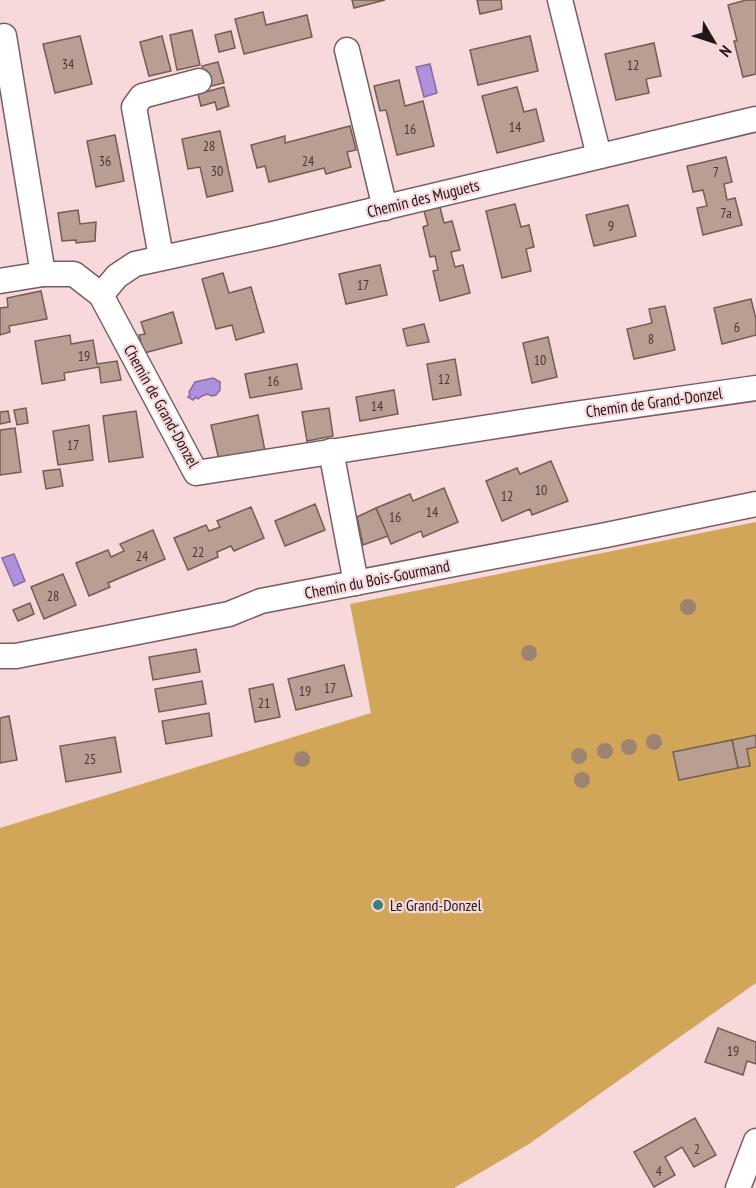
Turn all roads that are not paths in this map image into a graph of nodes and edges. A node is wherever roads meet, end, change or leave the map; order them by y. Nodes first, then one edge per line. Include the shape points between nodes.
1 (560, 0) edge
2 (4, 36) dead end
3 (347, 50) dead end
4 (199, 81) dead end
5 (756, 119) edge
6 (599, 156) junction
7 (385, 208) junction
8 (161, 257) junction
9 (43, 274) junction
10 (0, 280) edge
11 (101, 295) junction
12 (756, 388) edge
13 (335, 451) junction
14 (756, 504) edge
15 (356, 583) junction
16 (0, 656) edge
17 (756, 1141) edge
18 (738, 1188) edge

1 - 6 street
2 - 9 street
3 - 7 street
4 - 8 street via 142,96 134,107
5 - 6 street, Chemin des Muguets
6 - 7 street, Chemin des Muguets
7 - 8 street, Chemin des Muguets
8 - 11 street, Chemin des Muguets via 135,264 117,276
9 - 10 street, Chemin de Grand-Donzel
9 - 11 street, Chemin de Grand-Donzel via 74,274
11 - 13 street, Chemin de Grand-Donzel via 196,473
12 - 13 street, Chemin de Grand-Donzel
13 - 15 street
14 - 15 street, Chemin du Bois-Gourmand
15 - 16 street, Chemin du Bois-Gourmand via 261,601 229,614
17 - 18 street

